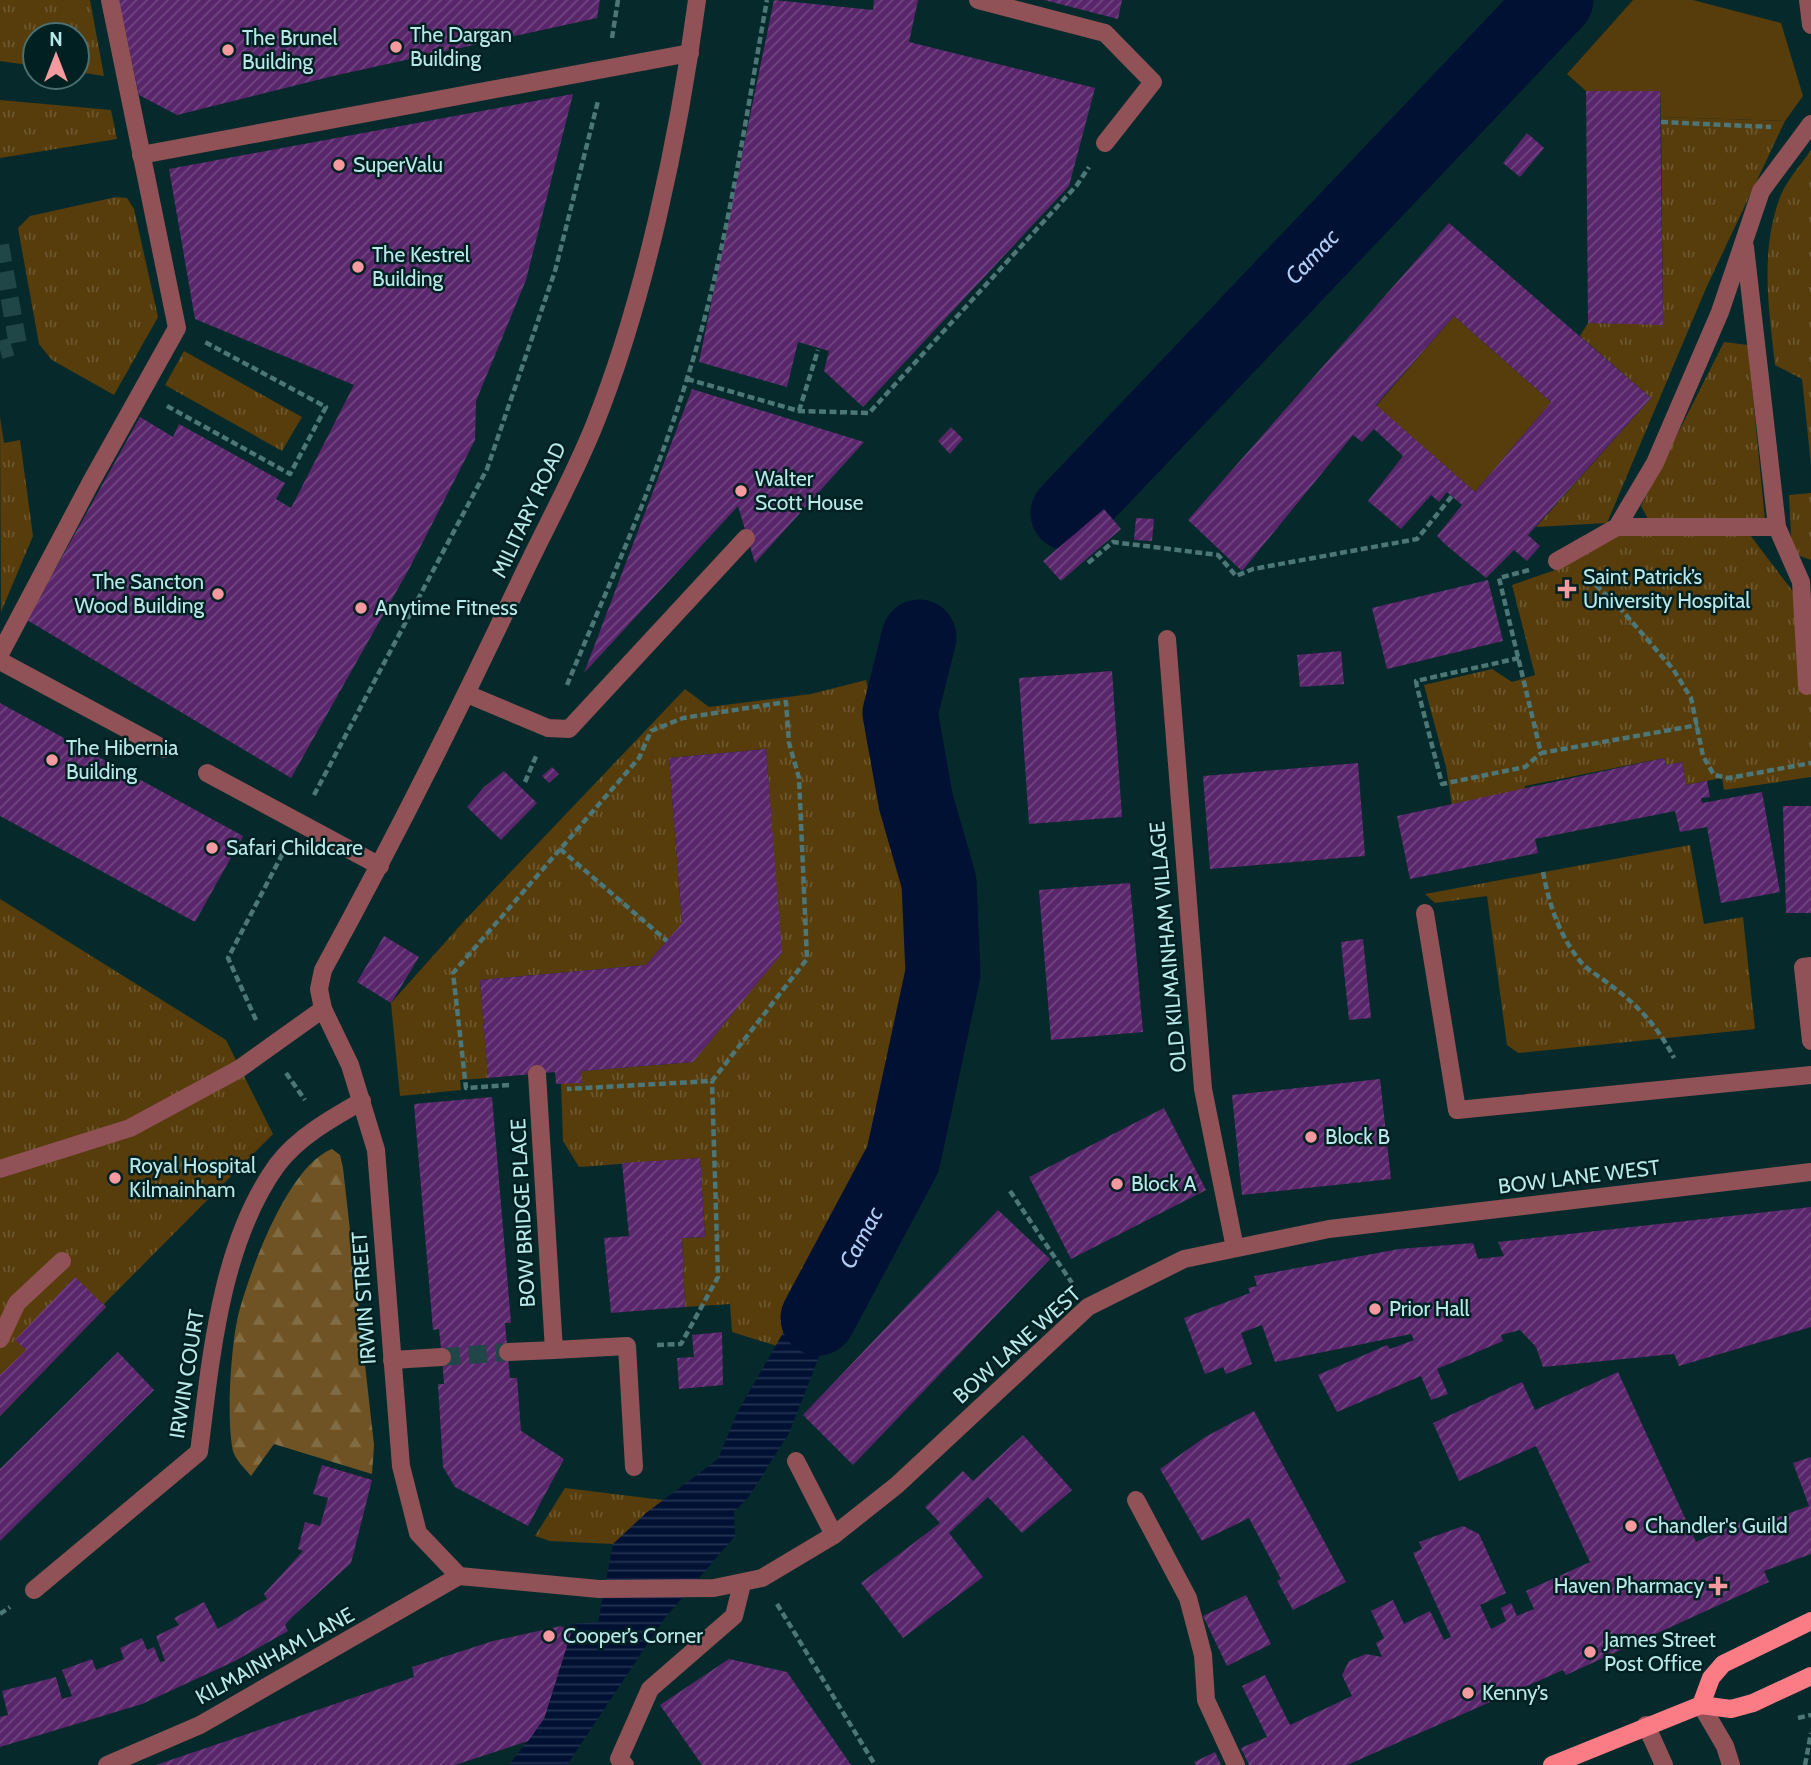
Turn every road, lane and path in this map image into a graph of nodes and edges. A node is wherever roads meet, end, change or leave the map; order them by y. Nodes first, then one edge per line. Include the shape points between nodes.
1 (110, 0) edge
2 (618, 0) edge
3 (697, 0) edge
4 (766, 0) edge
5 (978, 0) edge
6 (1808, 0) edge
7 (1811, 25) edge
8 (690, 53) junction
9 (607, 68) junction
10 (1661, 122) dead end
11 (1809, 127) edge
12 (1105, 143) joint
13 (141, 155) junction
14 (1744, 240) junction
15 (177, 328) junction
16 (818, 350) dead end
17 (687, 379) junction
18 (141, 391) junction
19 (799, 411) junction
20 (1452, 496) dead end
21 (1617, 527) junction
22 (1777, 527) junction
23 (746, 538) dead end
24 (1557, 561) joint
25 (1088, 564) dead end
26 (1499, 578) dead end
27 (1167, 639) dead end
28 (0, 654) edge
29 (1518, 658) junction
30 (0, 661) edge
31 (1807, 686) dead end
32 (467, 694) junction
33 (1698, 725) junction
34 (548, 728) junction
35 (164, 749) dead end
36 (1541, 753) junction
37 (1811, 763) edge
38 (207, 773) dead end
39 (525, 782) dead end
40 (300, 822) junction
41 (560, 849) junction
42 (380, 866) junction
43 (1543, 872) dead end
44 (1425, 914) dead end
45 (667, 941) dead end
46 (1811, 966) edge
47 (323, 1009) junction
48 (1811, 1041) edge
49 (269, 1049) junction
50 (1811, 1074) edge
51 (712, 1081) junction
52 (537, 1082) joint
53 (1688, 1087) junction
54 (511, 1098) dead end
55 (362, 1101) junction
56 (319, 1126) junction
57 (0, 1169) edge
58 (1811, 1172) edge
59 (1010, 1191) dead end
60 (1235, 1248) junction
61 (62, 1261) dead end
62 (1088, 1307) junction
63 (0, 1339) edge
64 (627, 1346) junction
65 (554, 1350) junction
66 (508, 1352) tunnel mouth
67 (442, 1357) tunnel mouth
68 (392, 1360) junction
69 (796, 1461) dead end
70 (634, 1467) dead end
71 (1136, 1500) dead end
72 (834, 1535) junction
73 (459, 1576) junction
74 (762, 1578) junction
75 (741, 1584) junction
76 (34, 1590) dead end
77 (1811, 1621) edge
78 (1811, 1676) edge
79 (1700, 1704) junction
80 (1646, 1726) junction
81 (1811, 1733) edge
82 (107, 1765) edge
83 (625, 1765) edge
84 (875, 1765) edge
85 (1236, 1765) edge
86 (1552, 1765) edge
87 (1664, 1765) edge
88 (1731, 1765) edge
89 (1805, 1765) edge

1 - 13 street
2 - 9 path
3 - 8 street, MILITARY ROAD
4 - 17 path via 725,232
5 - 12 street via 1105,33 1153,82
6 - 7 street
8 - 9 street
8 - 32 street, MILITARY ROAD via 653,228 627,328 594,426
9 - 13 street
9 - 40 path via 555,271 487,469
10 - 11 path
11 - 14 street via 1761,191
12 - 19 path via 1077,185 869,413
13 - 15 street
14 - 21 street via 1720,312 1655,463
14 - 22 street
15 - 18 street
15 - 18 path via 326,407 290,474
16 - 19 path
17 - 19 path
17 - 34 path via 631,532
18 - 28 street
20 - 25 path via 1416,539 1236,576 1218,555 1113,542
21 - 22 street
21 - 24 street
22 - 31 street via 1801,582
23 - 34 street via 569,729
24 - 33 path via 1584,575 1619,607 1673,668 1691,698
26 - 29 path
27 - 60 street, OLD KILMAINHAM VILLAGE via 1202,1090
29 - 36 path
29 - 36 path via 1416,681 1417,687 1441,784 1525,767
30 - 35 street
32 - 34 street
32 - 42 street, MILITARY ROAD
33 - 36 path
33 - 37 path via 1703,756 1714,775 1729,778
34 - 39 path
38 - 40 street
40 - 42 street
40 - 49 path via 228,958
41 - 45 path
41 - 51 path via 639,758 651,731 683,718 786,702 789,743 799,778 807,959
41 - 54 path via 453,973 466,1088 510,1085
42 - 47 street, MILITARY ROAD via 323,971 319,989
43 - 53 path via 1563,936 1582,964 1641,1009 1664,1038
44 - 53 street via 1457,1110
46 - 48 street via 1803,967
47 - 49 street
47 - 55 street, IRWIN STREET
49 - 56 path
49 - 57 street via 130,1128
50 - 53 street
51 - 52 path
51 - 64 path via 718,1277 681,1344
52 - 65 street, BOW BRIDGE PLACE
55 - 56 street, IRWIN COURT
55 - 68 street, IRWIN STREET via 376,1150
56 - 76 street, IRWIN COURT via 278,1165 243,1230 216,1319 199,1452
58 - 60 street, BOW LANE WEST via 1329,1229
59 - 62 path
60 - 62 street, BOW LANE WEST via 1184,1259
61 - 63 street via 18,1303
62 - 72 street, BOW LANE WEST via 897,1485
64 - 65 street
64 - 70 street
65 - 66 street
67 - 68 street
68 - 73 street, IRWIN STREET via 401,1466 418,1533
69 - 72 street
71 - 85 street via 1188,1598 1203,1655 1206,1700
72 - 74 street, BOW LANE WEST
73 - 75 street, BOW LANE WEST via 599,1589
73 - 82 street, KILMAINHAM LANE via 200,1725
74 - 75 street, BOW LANE WEST
74 - 84 path
75 - 83 street via 734,1616 650,1689 619,1759
77 - 79 main road via 1723,1664
78 - 79 main road via 1731,1709
79 - 80 main road
79 - 88 street
80 - 86 main road
80 - 87 street
81 - 89 path

